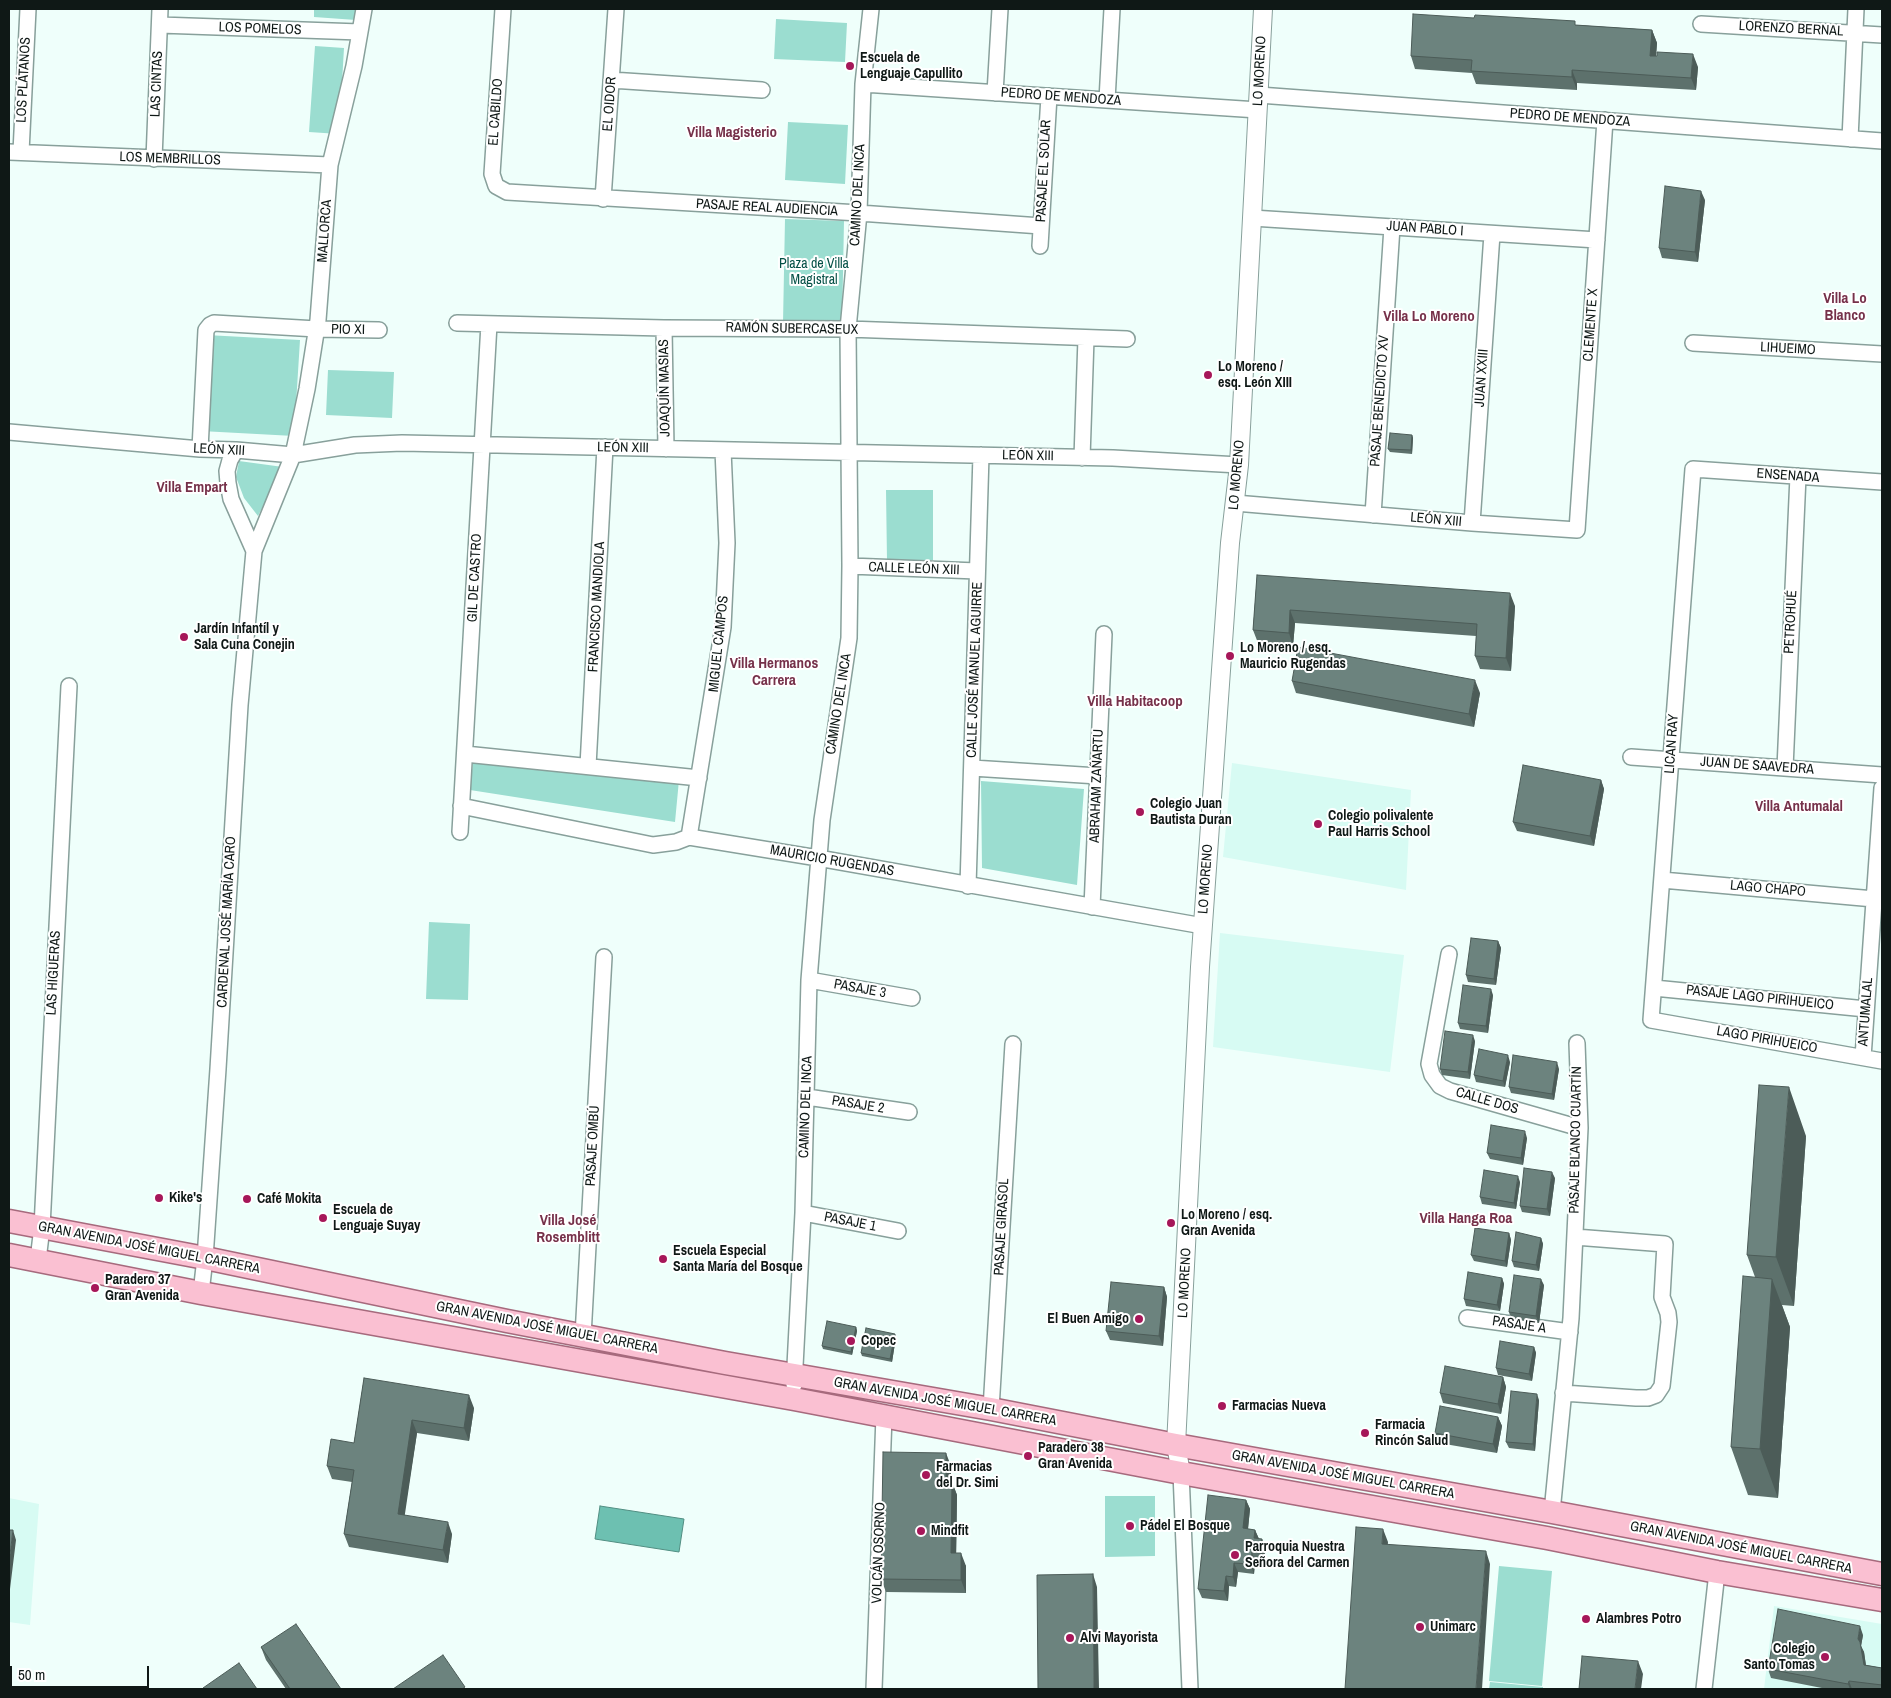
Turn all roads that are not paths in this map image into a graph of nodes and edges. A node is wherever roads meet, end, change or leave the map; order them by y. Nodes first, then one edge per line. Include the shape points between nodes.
1 (28, 9) edge
2 (160, 9) edge
3 (364, 9) edge
4 (503, 9) edge
5 (616, 9) edge
6 (871, 9) edge
7 (1000, 9) edge
8 (1112, 9) edge
9 (1263, 9) edge
10 (1856, 9) edge
11 (1701, 24) dead end
12 (160, 25) junction
13 (360, 32) junction
14 (1855, 33) junction
15 (1882, 35) edge
16 (611, 80) junction
17 (863, 84) junction
18 (762, 90) dead end
19 (995, 93) junction
20 (1049, 96) junction
21 (1106, 100) junction
22 (1258, 103) junction
23 (1605, 120) junction
24 (1850, 138) junction
25 (1882, 141) edge
26 (15, 152) edge
27 (154, 158) junction
28 (330, 166) junction
29 (523, 195) joint
30 (603, 199) junction
31 (859, 213) junction
32 (1252, 218) junction
33 (1041, 226) junction
34 (1392, 227) junction
35 (1492, 234) junction
36 (1597, 240) junction
37 (1040, 246) dead end
38 (457, 323) dead end
39 (489, 324) junction
40 (664, 328) junction
41 (317, 329) junction
42 (848, 329) junction
43 (379, 330) dead end
44 (1086, 338) junction
45 (1127, 339) dead end
46 (1693, 343) dead end
47 (1882, 354) edge
48 (9, 432) edge
49 (483, 445) junction
50 (605, 447) junction
51 (200, 449) junction
52 (666, 449) junction
53 (236, 450) junction
54 (723, 450) junction
55 (849, 453) junction
56 (293, 455) junction
57 (981, 455) junction
58 (1082, 458) junction
59 (1239, 465) junction
60 (1693, 469) joint
61 (1798, 476) junction
62 (1882, 482) edge
63 (1235, 503) junction
64 (1372, 515) junction
65 (1472, 523) junction
66 (1577, 530) joint
67 (254, 551) junction
68 (850, 566) junction
69 (977, 571) junction
70 (1104, 634) dead end
71 (69, 686) dead end
72 (465, 754) junction
73 (1631, 757) dead end
74 (1671, 760) junction
75 (588, 766) junction
76 (972, 768) junction
77 (1785, 768) junction
78 (1098, 776) junction
79 (1882, 776) edge
80 (699, 778) junction
81 (1882, 788) edge
82 (461, 806) junction
83 (460, 832) dead end
84 (690, 837) junction
85 (818, 858) junction
86 (1662, 880) junction
87 (968, 886) junction
88 (1874, 899) junction
89 (1092, 907) junction
90 (1203, 926) junction
91 (1449, 954) dead end
92 (604, 957) dead end
93 (809, 980) junction
94 (1654, 988) junction
95 (912, 998) dead end
96 (1866, 1008) junction
97 (1651, 1020) joint
98 (1577, 1043) dead end
99 (1013, 1044) dead end
100 (1863, 1056) junction
101 (1882, 1060) edge
102 (807, 1097) junction
103 (909, 1112) dead end
104 (1580, 1128) junction
105 (803, 1213) junction
106 (9, 1221) edge
107 (42, 1227) junction
108 (898, 1231) dead end
109 (1575, 1237) junction
110 (9, 1255) edge
111 (205, 1258) junction
112 (38, 1260) junction
113 (201, 1292) junction
114 (1467, 1318) dead end
115 (1570, 1332) junction
116 (583, 1336) junction
117 (795, 1375) junction
118 (1563, 1393) junction
119 (794, 1399) junction
120 (991, 1409) junction
121 (884, 1416) junction
122 (1176, 1445) junction
123 (1180, 1473) junction
124 (1552, 1512) junction
125 (1717, 1572) junction
126 (1882, 1574) edge
127 (1882, 1600) edge
128 (874, 1689) edge
129 (1190, 1689) edge
130 (1704, 1689) edge

1 - 26 street, LOS PLÁTANOS
2 - 12 street, LAS CINTAS
3 - 13 street, MALLORCA
4 - 29 street, EL CABILDO via 492,174 496,186
5 - 16 street, EL OIDOR
6 - 17 street, CAMINO DEL INCA
7 - 19 street
8 - 21 street
9 - 22 street, LO MORENO
10 - 14 street
11 - 14 street, LORENZO BERNAL
12 - 13 street, LOS POMELOS
12 - 27 street, LAS CINTAS
13 - 28 street, MALLORCA
14 - 15 street, LORENZO BERNAL
14 - 24 street
16 - 18 street
16 - 30 street, EL OIDOR
17 - 19 street, PEDRO DE MENDOZA
17 - 31 street, CAMINO DEL INCA
19 - 20 street, PEDRO DE MENDOZA
20 - 21 street, PEDRO DE MENDOZA
20 - 33 street, PASAJE EL SOLAR
21 - 22 street, PEDRO DE MENDOZA
22 - 23 street, PEDRO DE MENDOZA
22 - 32 street, LO MORENO
23 - 24 street, PEDRO DE MENDOZA
23 - 36 street, CLEMENTE X
24 - 25 street, PEDRO DE MENDOZA
26 - 27 street, LOS MEMBRILLOS
27 - 28 street, LOS MEMBRILLOS
28 - 41 street, MALLORCA
29 - 30 street, PASAJE REAL AUDIENCIA
30 - 31 street, PASAJE REAL AUDIENCIA
31 - 33 street, PASAJE REAL AUDIENCIA
31 - 42 street, CAMINO DEL INCA
32 - 34 street, JUAN PABLO I
32 - 59 street, LO MORENO
33 - 37 street, PASAJE EL SOLAR
34 - 35 street, JUAN PABLO I
34 - 64 street, PASAJE BENEDICTO XV
35 - 36 street, JUAN PABLO I
35 - 65 street, JUAN XXIII
36 - 66 street, CLEMENTE X
38 - 39 street, RAMÓN SUBERCASEUX
39 - 40 street, RAMÓN SUBERCASEUX
39 - 49 street, GIL DE CASTRO
40 - 42 street, RAMÓN SUBERCASEUX
40 - 52 street, JOAQUÍN MASIAS
41 - 43 street, PIO XI
41 - 51 street, PIO XI via 214,323 208,327
41 - 56 street, MALLORCA
42 - 44 street, RAMÓN SUBERCASEUX
42 - 55 street, CAMINO DEL INCA
44 - 45 street, RAMÓN SUBERCASEUX
44 - 58 street
46 - 47 street, LIHUEIMO
48 - 51 street, LEÓN XIII
49 - 50 street, LEÓN XIII
49 - 56 street, LEÓN XIII via 379,443
49 - 72 street, GIL DE CASTRO
50 - 52 street, LEÓN XIII
50 - 75 street, FRANCISCO MANDIOLA
51 - 53 street, LEÓN XIII
52 - 54 street, LEÓN XIII
53 - 56 street, LEÓN XIII
53 - 67 street, CARDENAL JOSÉ MARÍA CARO via 227,471 228,483 231,499
54 - 55 street, LEÓN XIII
54 - 80 street, MIGUEL CAMPOS via 727,543 723,627
55 - 57 street, LEÓN XIII
55 - 68 street, CAMINO DEL INCA
56 - 67 street, CARDENAL JOSÉ MARÍA CARO
57 - 58 street, LEÓN XIII
57 - 69 street, CALLE JOSÉ MANUEL AGUIRRE
58 - 59 street, LEÓN XIII
59 - 63 street, LO MORENO
60 - 61 street, ENSENADA
60 - 74 street, LICAN RAY
61 - 62 street, ENSENADA
61 - 77 street, PETROHUÉ
63 - 64 street, LEÓN XIII
63 - 90 street, LO MORENO
64 - 65 street, LEÓN XIII
65 - 66 street, LEÓN XIII
67 - 111 street, CARDENAL JOSÉ MARÍA CARO via 240,705
68 - 69 street, CALLE LEÓN XIII
68 - 85 street, CAMINO DEL INCA via 845,671 826,782
69 - 76 street, CALLE JOSÉ MANUEL AGUIRRE
70 - 78 street, ABRAHAM ZAÑARTU
71 - 107 street, LAS HIGUERAS
72 - 75 street
72 - 82 street, GIL DE CASTRO
73 - 74 street, JUAN DE SAAVEDRA
74 - 77 street, JUAN DE SAAVEDRA
74 - 86 street, LICAN RAY
75 - 80 street
76 - 78 street
76 - 87 street, CALLE JOSÉ MANUEL AGUIRRE
77 - 79 street, JUAN DE SAAVEDRA
78 - 89 street, ABRAHAM ZAÑARTU
80 - 84 street, MIGUEL CAMPOS
81 - 88 street, ANTUMALAL
82 - 83 street, GIL DE CASTRO
82 - 84 street, MAURICIO RUGENDAS via 653,845
84 - 85 street, MAURICIO RUGENDAS
85 - 87 street, MAURICIO RUGENDAS
85 - 93 street, CAMINO DEL INCA
86 - 88 street, LAGO CHAPO
86 - 94 street, LICAN RAY
87 - 89 street, MAURICIO RUGENDAS
88 - 96 street, ANTUMALAL
89 - 90 street, MAURICIO RUGENDAS
90 - 122 street, LO MORENO
91 - 104 street, CALLE DOS via 1429,1064 1440,1086
92 - 116 street, PASAJE OMBÚ
93 - 95 street, PASAJE 3
93 - 102 street, CAMINO DEL INCA
94 - 96 street, PASAJE LAGO PIRIHUEICO
94 - 97 street, LICAN RAY
96 - 100 street, ANTUMALAL
97 - 100 street, LAGO PIRIHUEICO
98 - 104 street, PASAJE BLANCO CUARTÍN
99 - 120 street, PASAJE GIRASOL
100 - 101 street, LAGO PIRIHUEICO
102 - 103 street, PASAJE 2
102 - 105 street, CAMINO DEL INCA
104 - 109 street, PASAJE BLANCO CUARTÍN
105 - 108 street, PASAJE 1
105 - 117 street, CAMINO DEL INCA
106 - 107 main road, GRAN AVENIDA JOSÉ MIGUEL CARRERA
107 - 111 main road, GRAN AVENIDA JOSÉ MIGUEL CARRERA
107 - 112 street, LAS HIGUERAS
109 - 115 street, PASAJE BLANCO CUARTÍN
109 - 118 street via 1665,1244 1662,1297 1668,1322 1662,1386 1656,1395 1636,1398
110 - 112 main road, GRAN AVENIDA JOSÉ MIGUEL CARRERA
111 - 113 street, CARDENAL JOSÉ MARÍA CARO
111 - 116 main road, GRAN AVENIDA JOSÉ MIGUEL CARRERA
112 - 113 main road, GRAN AVENIDA JOSÉ MIGUEL CARRERA
113 - 119 main road, GRAN AVENIDA JOSÉ MIGUEL CARRERA
114 - 115 street, PASAJE A
115 - 118 street, PASAJE BLANCO CUARTÍN
116 - 117 main road, GRAN AVENIDA JOSÉ MIGUEL CARRERA
117 - 119 street, CAMINO DEL INCA
117 - 120 main road, GRAN AVENIDA JOSÉ MIGUEL CARRERA
118 - 124 street, PASAJE BLANCO CUARTÍN
119 - 121 main road, GRAN AVENIDA JOSÉ MIGUEL CARRERA
120 - 122 main road, GRAN AVENIDA JOSÉ MIGUEL CARRERA
121 - 123 main road, GRAN AVENIDA JOSÉ MIGUEL CARRERA
121 - 128 street, VOLCÁN OSORNO
122 - 123 street, LO MORENO
122 - 124 main road, GRAN AVENIDA JOSÉ MIGUEL CARRERA
123 - 125 main road, GRAN AVENIDA JOSÉ MIGUEL CARRERA via 1547,1538
123 - 129 street, LO MORENO
124 - 126 main road, GRAN AVENIDA JOSÉ MIGUEL CARRERA
125 - 127 main road, GRAN AVENIDA JOSÉ MIGUEL CARRERA
125 - 130 street

